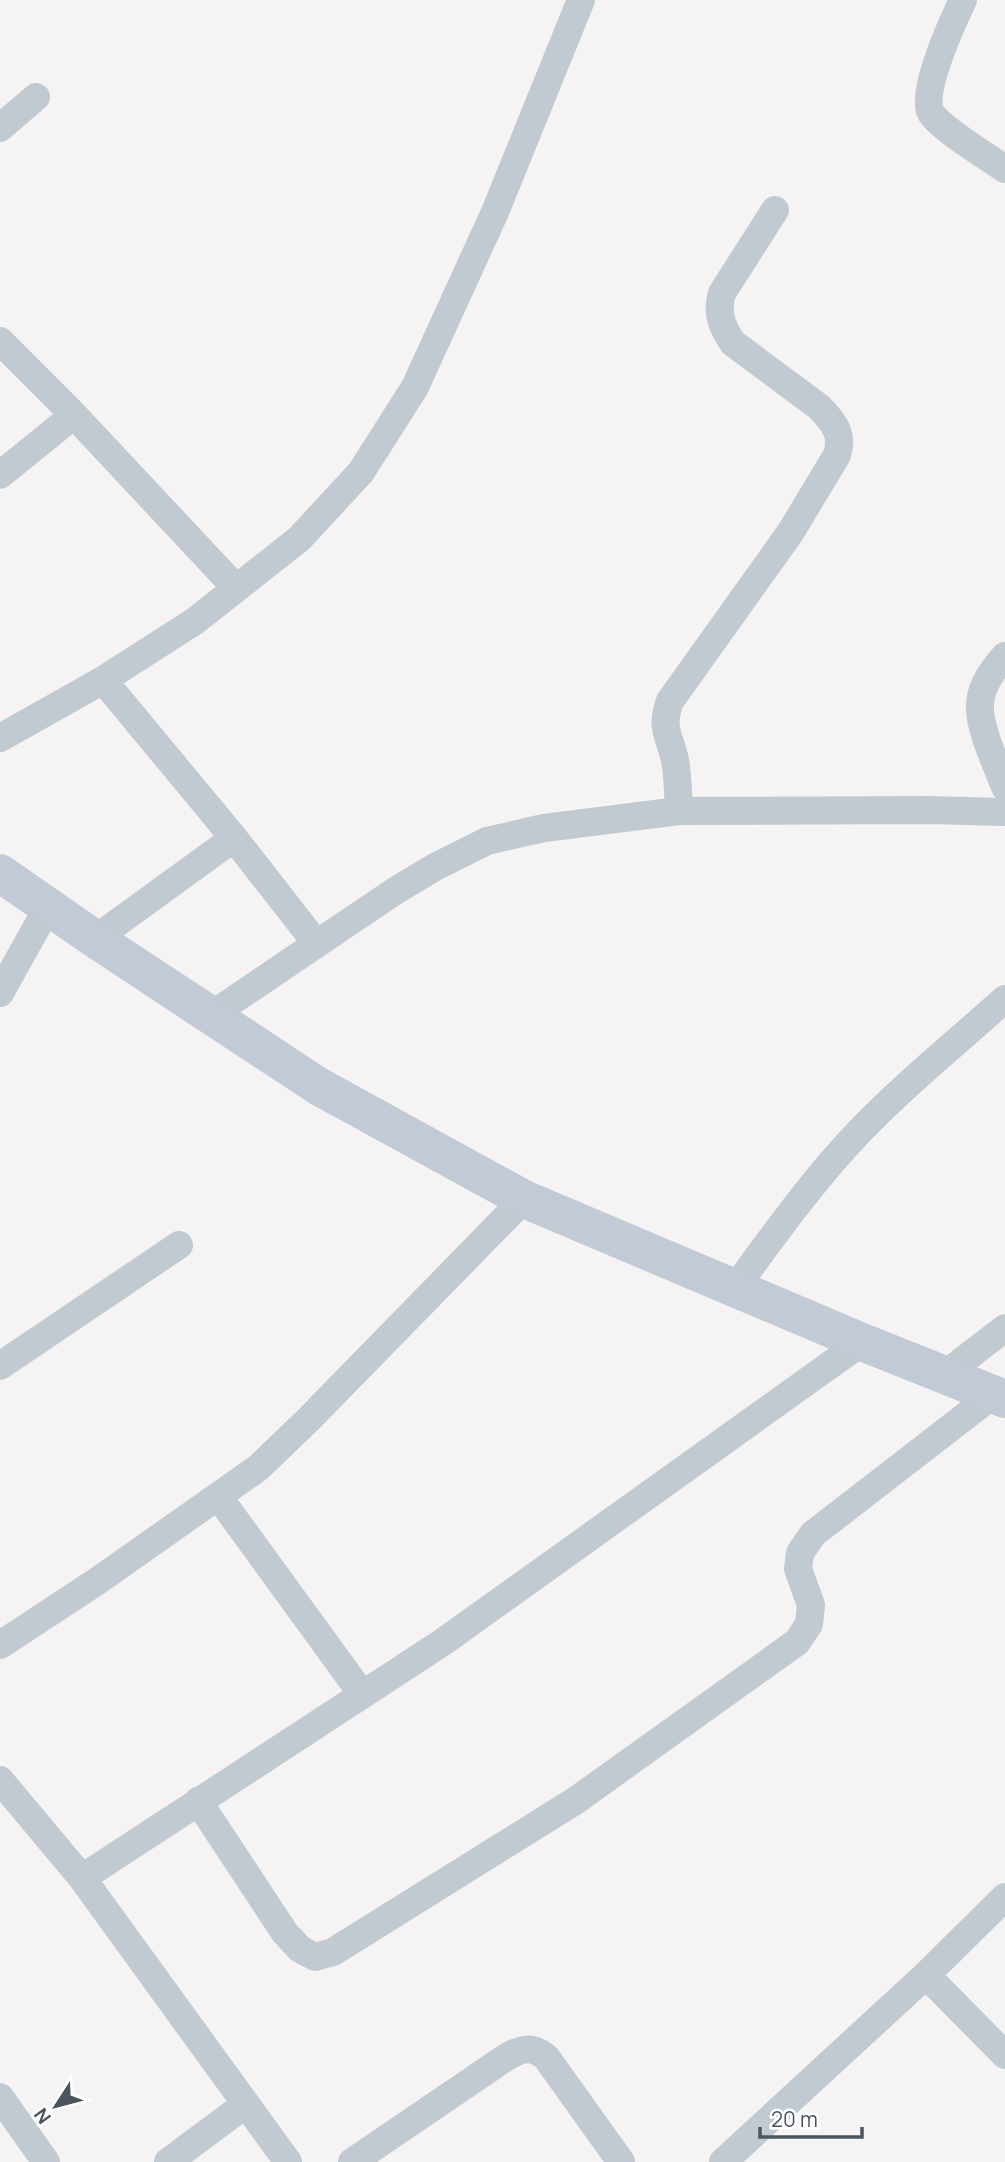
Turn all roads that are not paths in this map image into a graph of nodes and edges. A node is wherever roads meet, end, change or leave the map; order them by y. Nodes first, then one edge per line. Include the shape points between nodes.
1 (581, 0) edge
2 (962, 0) edge
3 (36, 97) dead end
4 (0, 128) edge
5 (1005, 169) edge
6 (775, 210) dead end
7 (0, 341) edge
8 (74, 415) junction
9 (0, 475) edge
10 (236, 588) junction
11 (1005, 656) edge
12 (103, 680) junction
13 (0, 738) edge
14 (1005, 787) edge
15 (678, 811) junction
16 (1005, 812) edge
17 (234, 838) junction
18 (0, 873) edge
19 (48, 907) junction
20 (96, 939) junction
21 (316, 943) junction
22 (0, 993) edge
23 (1005, 999) edge
24 (210, 1016) junction
25 (524, 1199) junction
26 (179, 1245) dead end
27 (735, 1288) junction
28 (1005, 1328) edge
29 (862, 1342) junction
30 (0, 1366) edge
31 (944, 1375) junction
32 (999, 1397) edge
33 (218, 1496) junction
34 (0, 1645) edge
35 (362, 1695) junction
36 (0, 1780) edge
37 (198, 1801) junction
38 (82, 1878) junction
39 (1005, 1896) edge
40 (926, 1975) junction
41 (1005, 2055) edge
42 (0, 2097) edge
43 (246, 2104) junction
44 (46, 2162) edge
45 (168, 2162) edge
46 (288, 2162) edge
47 (352, 2162) edge
48 (621, 2162) edge
49 (723, 2162) edge

1 - 10 street via 495,212 415,387 361,472 332,505 299,539
2 - 5 street via 927,102 940,124
3 - 4 street
6 - 15 street via 722,293 720,317 733,343 831,419 840,447 790,533 670,701 666,730 674,758
7 - 8 street
8 - 9 street
8 - 10 street
10 - 12 street via 195,621
11 - 14 street via 987,678 979,704
12 - 13 street
12 - 17 street
15 - 16 street
15 - 21 street via 544,828 488,841 435,867
17 - 20 street
17 - 21 street
18 - 19 street
19 - 20 street
19 - 22 street
20 - 24 street
21 - 24 street
23 - 27 street via 857,1134
24 - 25 street via 318,1086
25 - 27 street
25 - 33 street via 308,1420 258,1468
26 - 30 street
27 - 29 street
28 - 31 street
29 - 31 street
29 - 35 street via 443,1643
31 - 32 street
32 - 37 street via 813,1534 800,1553 798,1569 811,1605 809,1624 797,1642 575,1801 333,1952 315,1957 285,1933
33 - 34 street
33 - 35 street
35 - 37 street
36 - 38 street
37 - 38 street
38 - 43 street
39 - 40 street
40 - 41 street
40 - 49 street
42 - 44 street
43 - 45 street
43 - 46 street
47 - 48 street via 522,2049 546,2057

